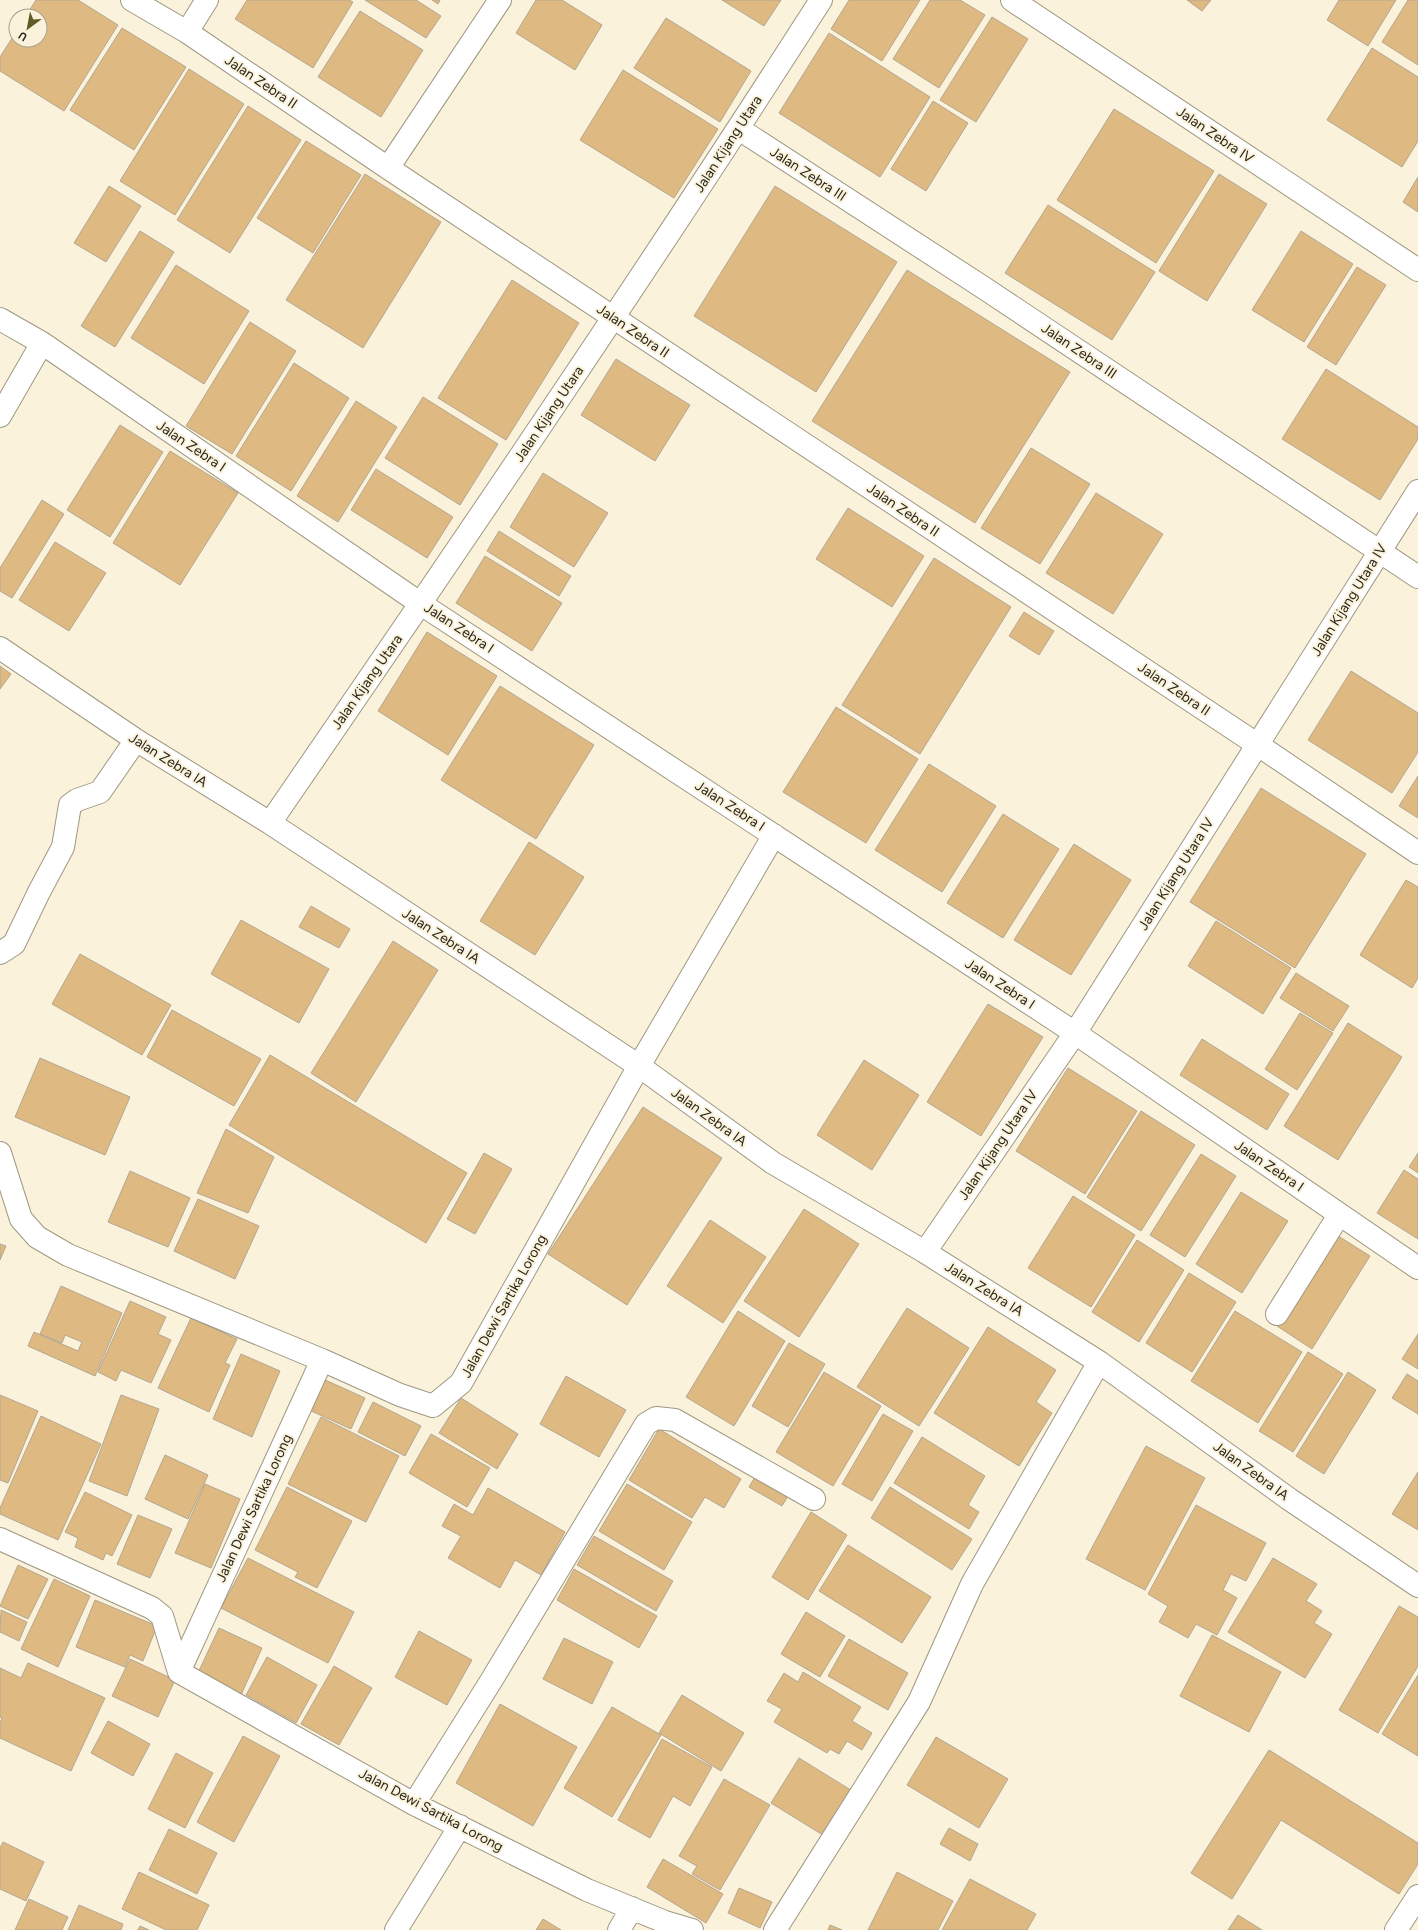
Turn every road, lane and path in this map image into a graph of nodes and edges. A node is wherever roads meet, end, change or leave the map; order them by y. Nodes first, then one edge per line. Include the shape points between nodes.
1 (132, 0) edge
2 (207, 0) edge
3 (500, 0) edge
4 (821, 0) edge
5 (1012, 0) edge
6 (186, 32) junction
7 (739, 129) junction
8 (388, 168) junction
9 (1418, 270) edge
10 (614, 318) junction
11 (0, 319) edge
12 (42, 344) junction
13 (0, 416) edge
14 (1418, 491) edge
15 (1379, 551) junction
16 (1418, 577) edge
17 (421, 604) junction
18 (0, 648) edge
19 (136, 740) junction
20 (1258, 745) junction
21 (270, 824) junction
22 (774, 834) junction
23 (1418, 853) edge
24 (0, 953) edge
25 (1075, 1033) junction
26 (639, 1066) junction
27 (0, 1152) edge
28 (1339, 1215) junction
29 (925, 1252) junction
30 (1418, 1268) edge
31 (1278, 1314) dead end
32 (322, 1360) junction
33 (1099, 1362) junction
34 (814, 1499) dead end
35 (0, 1539) edge
36 (1418, 1586) edge
37 (179, 1672) junction
38 (414, 1804) junction
39 (460, 1826) junction
40 (1418, 1896) edge
41 (632, 1908) junction
42 (396, 1930) edge
43 (619, 1930) edge
44 (692, 1930) edge
45 (775, 1930) edge
46 (1396, 1930) edge

1 - 6 street, Jalan Zebra II
2 - 6 street
3 - 8 street
4 - 7 street, Jalan Kijang Utara
5 - 9 street, Jalan Zebra IV
6 - 8 street, Jalan Zebra II
7 - 10 street, Jalan Kijang Utara
7 - 15 street, Jalan Zebra III via 984,288
8 - 10 street, Jalan Zebra II
10 - 17 street, Jalan Kijang Utara
10 - 20 street, Jalan Zebra II
11 - 12 street, Jalan Zebra I
12 - 13 street
12 - 17 street, Jalan Zebra I
14 - 15 street, Jalan Kijang Utara IV
15 - 16 street, Jalan Zebra III
15 - 20 street, Jalan Kijang Utara IV
17 - 21 street, Jalan Kijang Utara
17 - 22 street, Jalan Zebra I
18 - 19 street, Jalan Zebra IA
19 - 21 street, Jalan Zebra IA
19 - 24 street via 100,792 70,805 63,847 14,944
20 - 23 street, Jalan Zebra II
20 - 25 street, Jalan Kijang Utara IV
21 - 26 street, Jalan Zebra IA
22 - 25 street, Jalan Zebra I
22 - 26 street
25 - 28 street, Jalan Zebra I
25 - 29 street, Jalan Kijang Utara IV
26 - 29 street, Jalan Zebra IA via 773,1163
26 - 32 street, Jalan Dewi Sartika Lorong via 461,1383 433,1406 400,1395
27 - 32 street via 21,1219 36,1236 68,1255
28 - 30 street, Jalan Zebra I
28 - 31 street
29 - 33 street, Jalan Zebra IA
32 - 37 street, Jalan Dewi Sartika Lorong
33 - 36 street, Jalan Zebra IA via 1289,1499
33 - 45 street via 972,1584 919,1702
34 - 38 street via 675,1420 656,1418 646,1424
35 - 37 street via 152,1608 162,1616
37 - 38 street, Jalan Dewi Sartika Lorong
38 - 39 street, Jalan Dewi Sartika Lorong
39 - 41 street, Jalan Dewi Sartika Lorong via 587,1890
39 - 42 street
40 - 46 street
41 - 43 street
41 - 44 street, Jalan Dewi Sartika Lorong

